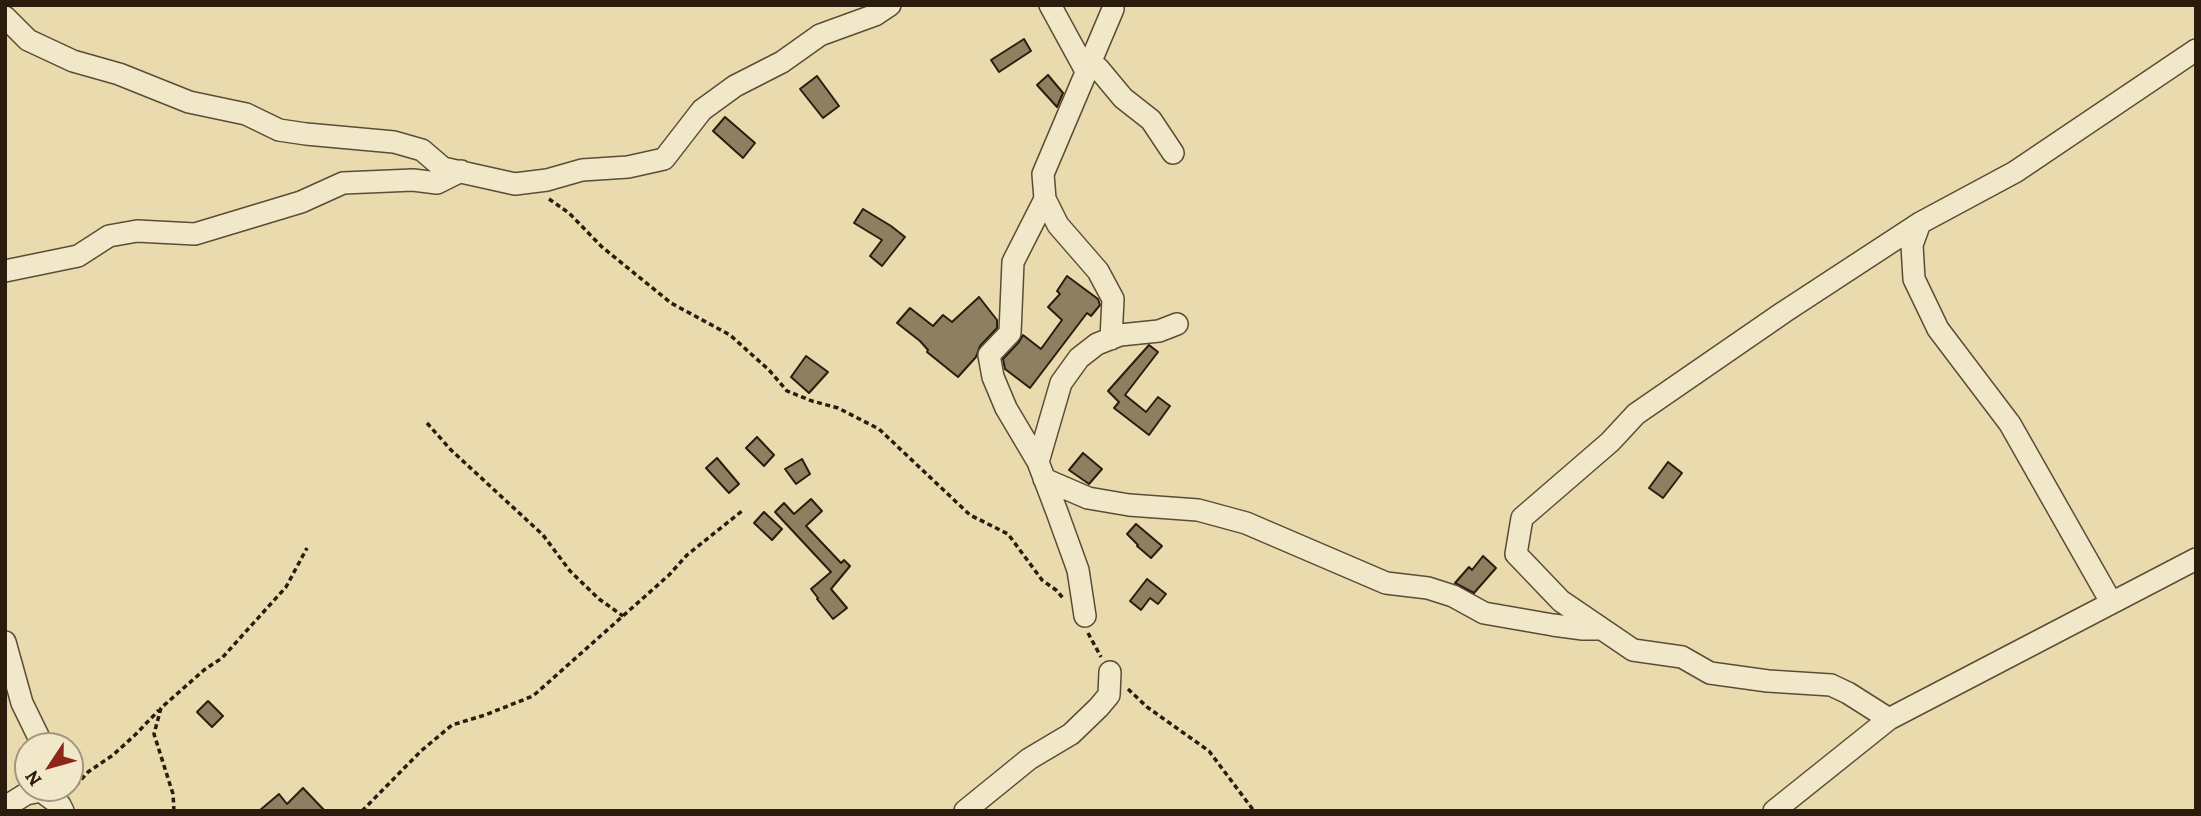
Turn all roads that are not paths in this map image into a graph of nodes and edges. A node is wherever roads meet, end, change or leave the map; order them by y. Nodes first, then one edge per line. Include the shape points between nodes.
1 (890, 5) edge
2 (1050, 5) edge
3 (1115, 7) edge
4 (5, 17) edge
5 (2196, 50) edge
6 (1086, 71) junction
7 (1173, 153) dead end
8 (461, 172) junction
9 (1045, 199) junction
10 (1920, 223) junction
11 (5, 271) edge
12 (1177, 324) dead end
13 (1111, 338) junction
14 (1041, 470) junction
15 (2196, 559) edge
16 (2111, 602) junction
17 (1085, 616) road end
18 (1602, 629) junction
19 (5, 642) edge
20 (1110, 672) road end
21 (1889, 719) junction
22 (36, 732) edge
23 (69, 803) edge
24 (5, 807) edge
25 (965, 811) edge
26 (1774, 811) edge

1 - 8 street via 820,35 782,62 735,86 702,110 664,159 515,184
2 - 6 street
3 - 6 street
4 - 8 street via 28,40 189,102 246,114 279,130 394,142 422,150 443,168
5 - 10 street via 2015,172
6 - 7 street via 1098,68 1151,120
6 - 9 street via 1043,174
8 - 11 street via 437,183 343,183 301,202 195,234 137,231 109,236 78,256
9 - 13 street via 1058,225 1098,271 1113,299
9 - 14 street via 1013,262 1010,333 989,355 1006,408
10 - 16 street via 1912,245 1914,279 1938,329 2010,424
10 - 18 street via 1657,398 1522,517 1516,554 1562,601
12 - 13 street
13 - 14 street via 1079,358 1060,383
14 - 17 street via 1078,570
14 - 18 street via 1088,498 1198,510 1246,523 1386,583 1428,587 1484,612
15 - 16 street
16 - 21 street
18 - 21 street via 1633,650 1682,657 1710,673 1831,685
19 - 22 street via 22,704
20 - 25 street via 1109,695 1071,734 1028,759
21 - 26 street
23 - 24 street via 60,805 41,791

